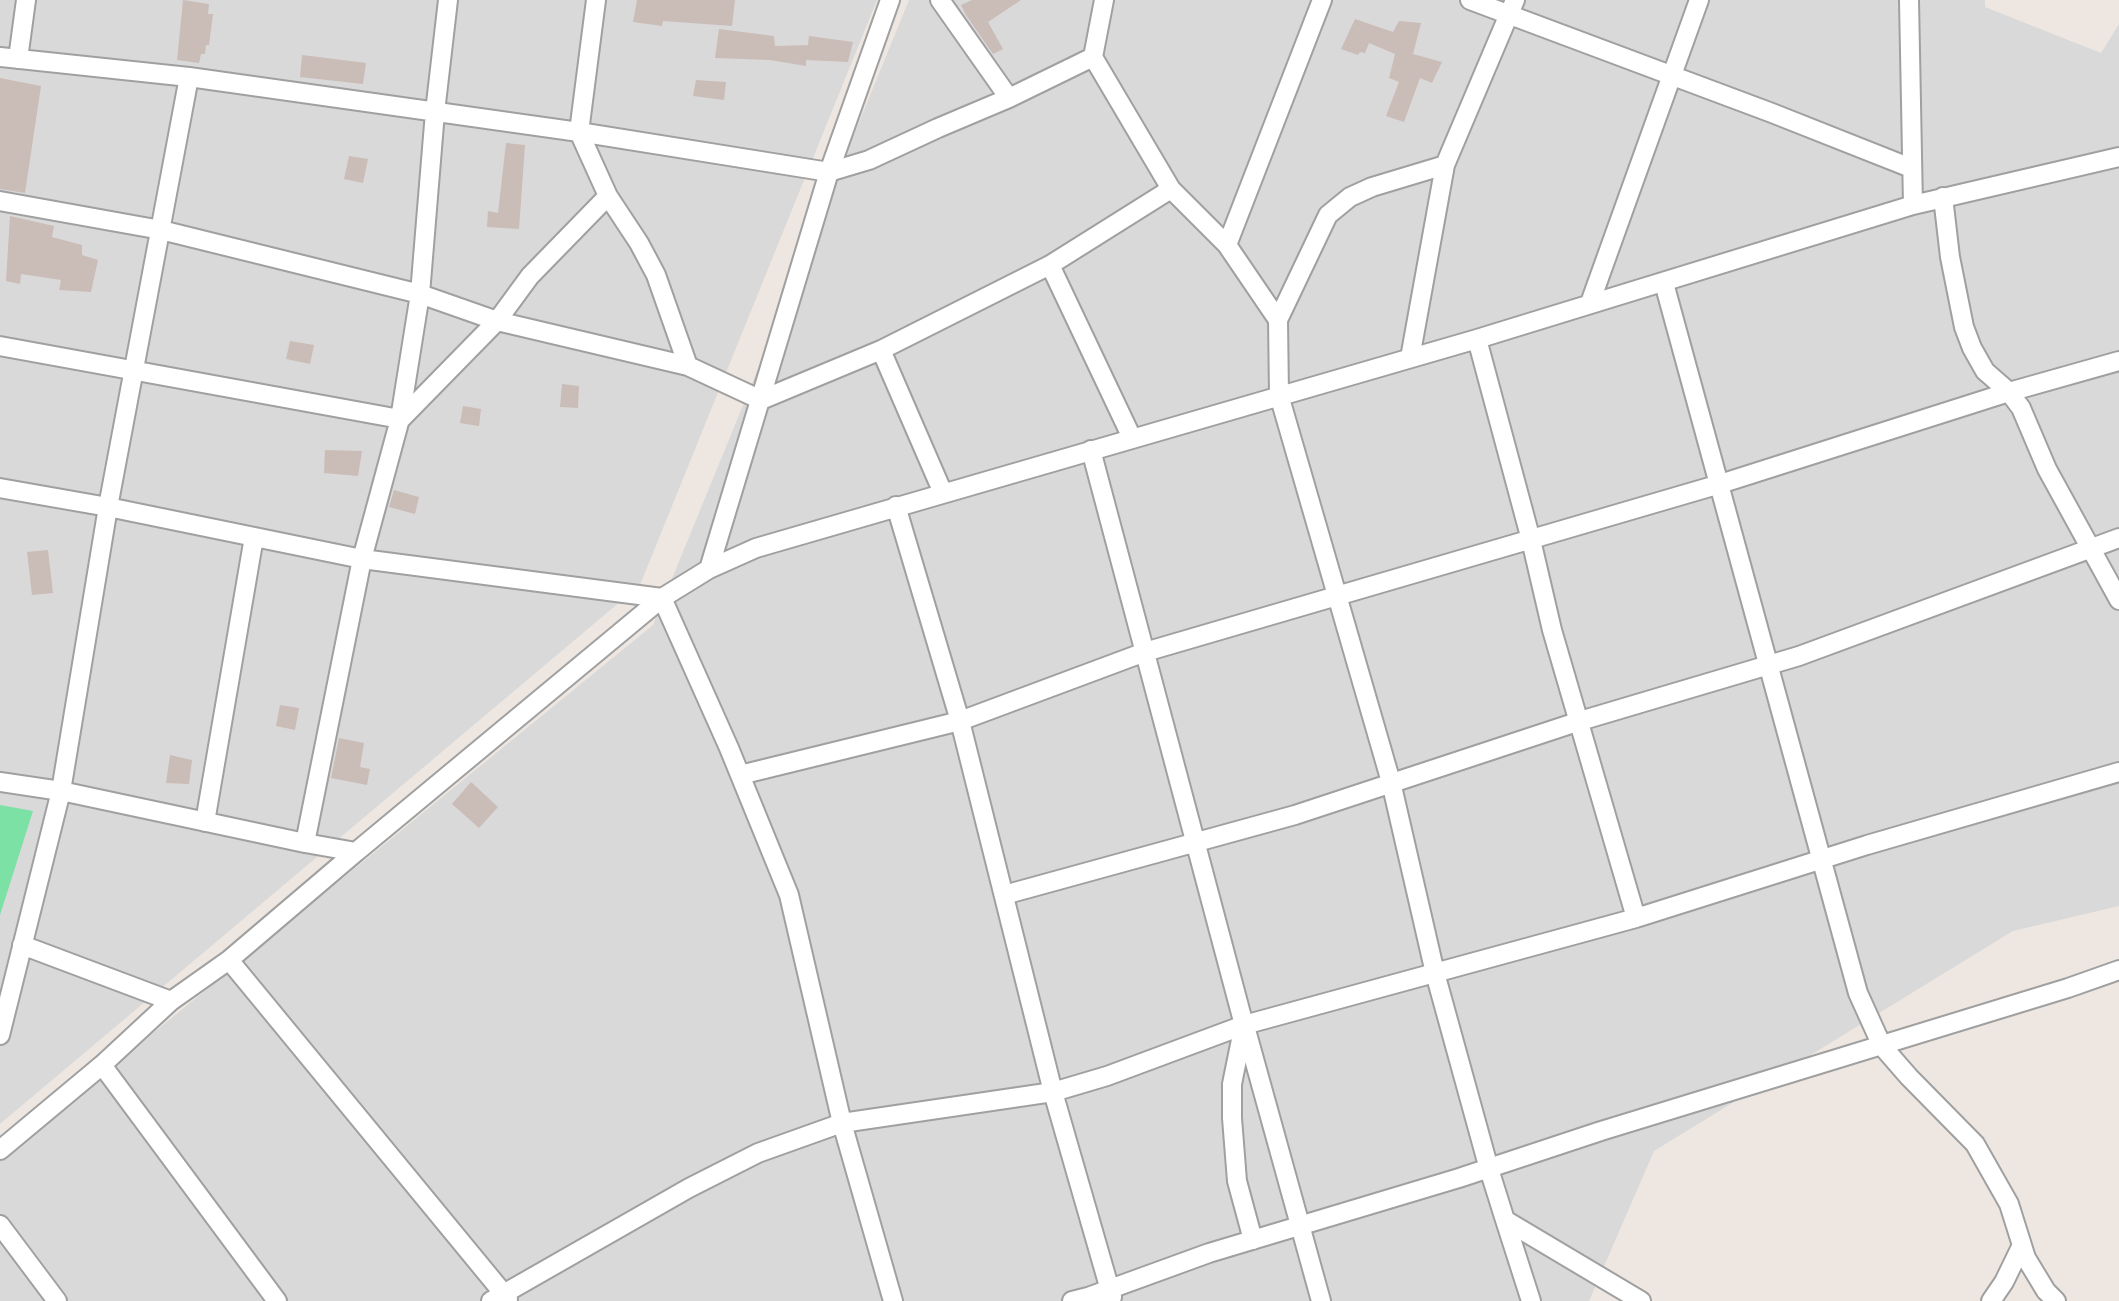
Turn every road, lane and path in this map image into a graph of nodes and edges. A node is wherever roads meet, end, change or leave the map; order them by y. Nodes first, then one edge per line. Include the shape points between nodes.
1 (26, 0) edge
2 (448, 0) edge
3 (596, 0) edge
4 (890, 0) edge
5 (940, 0) edge
6 (1104, 0) edge
7 (1322, 0) edge
8 (1470, 0) edge
9 (1699, 0) edge
10 (1909, 0) edge
11 (1512, 8) edge
12 (1093, 57) junction
13 (9, 58) edge
14 (1670, 76) junction
15 (189, 77) junction
16 (1009, 98) junction
17 (436, 112) junction
18 (580, 132) junction
19 (2119, 157) edge
20 (1444, 166) junction
21 (1911, 168) junction
22 (829, 172) junction
23 (1172, 188) junction
24 (608, 196) junction
25 (1943, 198) junction
26 (0, 201) edge
27 (1913, 205) junction
28 (161, 230) junction
29 (1227, 245) junction
30 (1050, 265) junction
31 (1664, 283) junction
32 (420, 294) junction
33 (1590, 303) junction
34 (1278, 320) junction
35 (497, 321) junction
36 (1477, 339) junction
37 (0, 346) edge
38 (881, 350) junction
39 (1410, 358) junction
40 (2119, 361) edge
41 (688, 366) junction
42 (133, 372) junction
43 (2009, 392) junction
44 (1280, 394) junction
45 (760, 400) junction
46 (400, 420) junction
47 (1132, 438) junction
48 (1092, 450) junction
49 (1720, 484) junction
50 (0, 488) edge
51 (944, 493) junction
52 (896, 506) junction
53 (108, 507) junction
54 (254, 537) junction
55 (2119, 538) edge
56 (1531, 540) junction
57 (2090, 547) junction
58 (362, 558) junction
59 (709, 569) junction
60 (1336, 597) junction
61 (662, 598) junction
62 (2119, 600) edge
63 (1146, 652) junction
64 (1768, 664) junction
65 (1580, 720) junction
66 (960, 721) junction
67 (2119, 772) edge
68 (740, 775) junction
69 (0, 782) edge
70 (1390, 782) junction
71 (61, 791) junction
72 (205, 822) junction
73 (1196, 842) junction
74 (305, 843) junction
75 (356, 852) junction
76 (1821, 862) junction
77 (1004, 895) junction
78 (1636, 918) junction
79 (22, 945) junction
80 (229, 960) junction
81 (2119, 970) edge
82 (1435, 972) junction
83 (171, 1001) junction
84 (1244, 1025) junction
85 (0, 1035) edge
86 (1882, 1046) junction
87 (102, 1065) junction
88 (1052, 1092) junction
89 (842, 1123) junction
90 (0, 1150) edge
91 (1489, 1169) junction
92 (1506, 1220) junction
93 (0, 1224) edge
94 (1300, 1226) junction
95 (1253, 1240) junction
96 (2021, 1247) junction
97 (1112, 1295) edge
98 (501, 1298) edge
99 (58, 1301) edge
100 (277, 1301) edge
101 (893, 1301) edge
102 (1072, 1301) edge
103 (1321, 1301) edge
104 (1532, 1301) edge
105 (1641, 1301) edge
106 (1991, 1301) edge
107 (2056, 1301) edge

1 - 13 street
2 - 17 street
3 - 18 street
4 - 22 street
5 - 16 street
6 - 12 street
7 - 29 street
8 - 11 street
9 - 14 street
10 - 21 street
11 - 14 street
11 - 20 street
12 - 16 street
12 - 23 street
13 - 15 street
14 - 21 street
14 - 33 street
15 - 17 street
15 - 28 street
16 - 22 street
17 - 18 street
17 - 32 street
18 - 22 street
18 - 24 street
19 - 25 street
20 - 34 street via 1350,197 1328,215
20 - 39 street
21 - 27 street
22 - 45 street
23 - 29 street
23 - 30 street
24 - 35 street via 530,276
24 - 41 street via 656,275
25 - 27 street
25 - 43 street via 1964,327 1984,371
26 - 28 street
27 - 31 street
28 - 32 street
28 - 42 street
29 - 34 street
30 - 38 street
30 - 47 street
31 - 33 street
31 - 49 street
32 - 35 street
32 - 46 street
33 - 36 street
34 - 44 street
35 - 41 street
35 - 46 street
36 - 39 street
36 - 56 street
37 - 42 street
38 - 45 street
38 - 51 street
39 - 44 street
40 - 43 street
41 - 45 street
42 - 46 street
42 - 53 street
43 - 49 street
43 - 57 street
44 - 47 street
44 - 60 street
45 - 59 street
46 - 58 street
47 - 48 street
48 - 51 street
48 - 63 street
49 - 56 street
49 - 64 street
50 - 53 street
51 - 52 street
52 - 59 street
52 - 66 street
53 - 54 street
53 - 71 street
54 - 58 street
54 - 72 street
55 - 57 street
56 - 60 street
56 - 65 street
57 - 62 street
57 - 64 street
58 - 61 street
58 - 74 street
59 - 61 street
60 - 63 street
60 - 70 street
61 - 68 street
61 - 75 street
63 - 66 street
63 - 73 street
64 - 65 street
64 - 76 street
65 - 70 street
65 - 78 street
66 - 68 street
66 - 77 street
67 - 76 street
68 - 89 street via 789,896
69 - 71 street
70 - 73 street
70 - 82 street
71 - 72 street
71 - 79 street
72 - 74 street
73 - 77 street
73 - 84 street
74 - 75 street
75 - 80 street
76 - 78 street
76 - 86 street via 1858,993
77 - 88 street
78 - 82 street
79 - 83 street
79 - 85 street
80 - 83 street
80 - 98 street
81 - 86 street
82 - 84 street
82 - 91 street
83 - 87 street
84 - 88 street
84 - 94 street
84 - 95 street via 1232,1118 1236,1181
86 - 91 street
86 - 96 street via 1975,1144 2008,1204
87 - 90 street
87 - 100 street
88 - 89 street
88 - 97 street
89 - 98 street via 758,1153 689,1188
89 - 101 street
91 - 92 street
91 - 94 street
92 - 104 street
92 - 105 street
93 - 99 street
94 - 95 street
94 - 103 street
95 - 97 street
96 - 106 street
96 - 107 street
97 - 102 street

